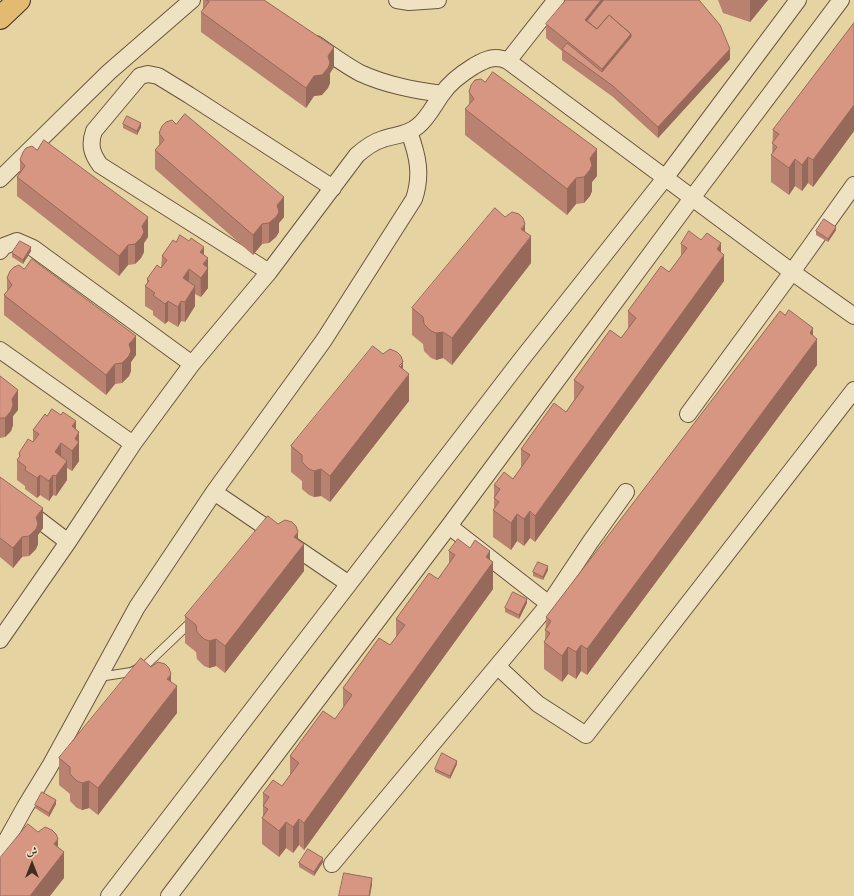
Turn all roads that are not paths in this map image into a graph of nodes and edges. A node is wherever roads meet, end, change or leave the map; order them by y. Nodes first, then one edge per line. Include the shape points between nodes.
1 (19, 0) edge
2 (192, 0) edge
3 (397, 0) edge
4 (438, 0) edge
5 (556, 0) edge
6 (798, 0) edge
7 (841, 0) edge
8 (0, 18) edge
9 (305, 36) edge
10 (508, 61) junction
11 (442, 94) junction
12 (410, 132) junction
13 (665, 178) junction
14 (0, 179) edge
15 (854, 185) edge
16 (333, 188) junction
17 (692, 198) junction
18 (0, 251) edge
19 (269, 272) junction
20 (792, 272) junction
21 (852, 312) edge
22 (0, 350) edge
23 (192, 364) junction
24 (854, 390) edge
25 (688, 414) dead end
26 (133, 444) junction
27 (0, 490) edge
28 (214, 492) junction
29 (626, 492) dead end
30 (449, 526) junction
31 (68, 542) junction
32 (349, 584) junction
33 (549, 604) junction
34 (197, 615) edge
35 (3, 629) edge
36 (497, 666) junction
37 (99, 678) junction
38 (0, 852) edge
39 (332, 864) dead end
40 (109, 896) edge
41 (169, 896) edge

1 - 8 highway
2 - 14 street via 109,72
3 - 4 street
5 - 10 street
6 - 13 street
7 - 17 street
9 - 11 street via 342,62 372,78 396,86
10 - 11 street via 495,57 483,61 454,80
10 - 13 street
11 - 12 street via 424,121
12 - 16 street via 383,138 366,147
12 - 28 street via 419,169 414,199 324,340
13 - 17 street
13 - 32 street
15 - 20 street
16 - 19 street
16 - 19 street via 190,94 158,76 140,76 94,131 91,146 100,165
17 - 20 street
17 - 30 street
18 - 23 street via 4,246 17,241 32,248
19 - 23 street
20 - 21 street
20 - 25 street
22 - 26 street
23 - 26 street
24 - 36 street via 586,735 538,704
26 - 31 street
27 - 31 street
28 - 32 street via 259,528
28 - 37 street via 137,607
29 - 33 street
30 - 33 street
30 - 41 street
31 - 35 street
32 - 40 street
33 - 36 street
34 - 37 lane via 147,664 132,672
36 - 39 street
37 - 38 street

